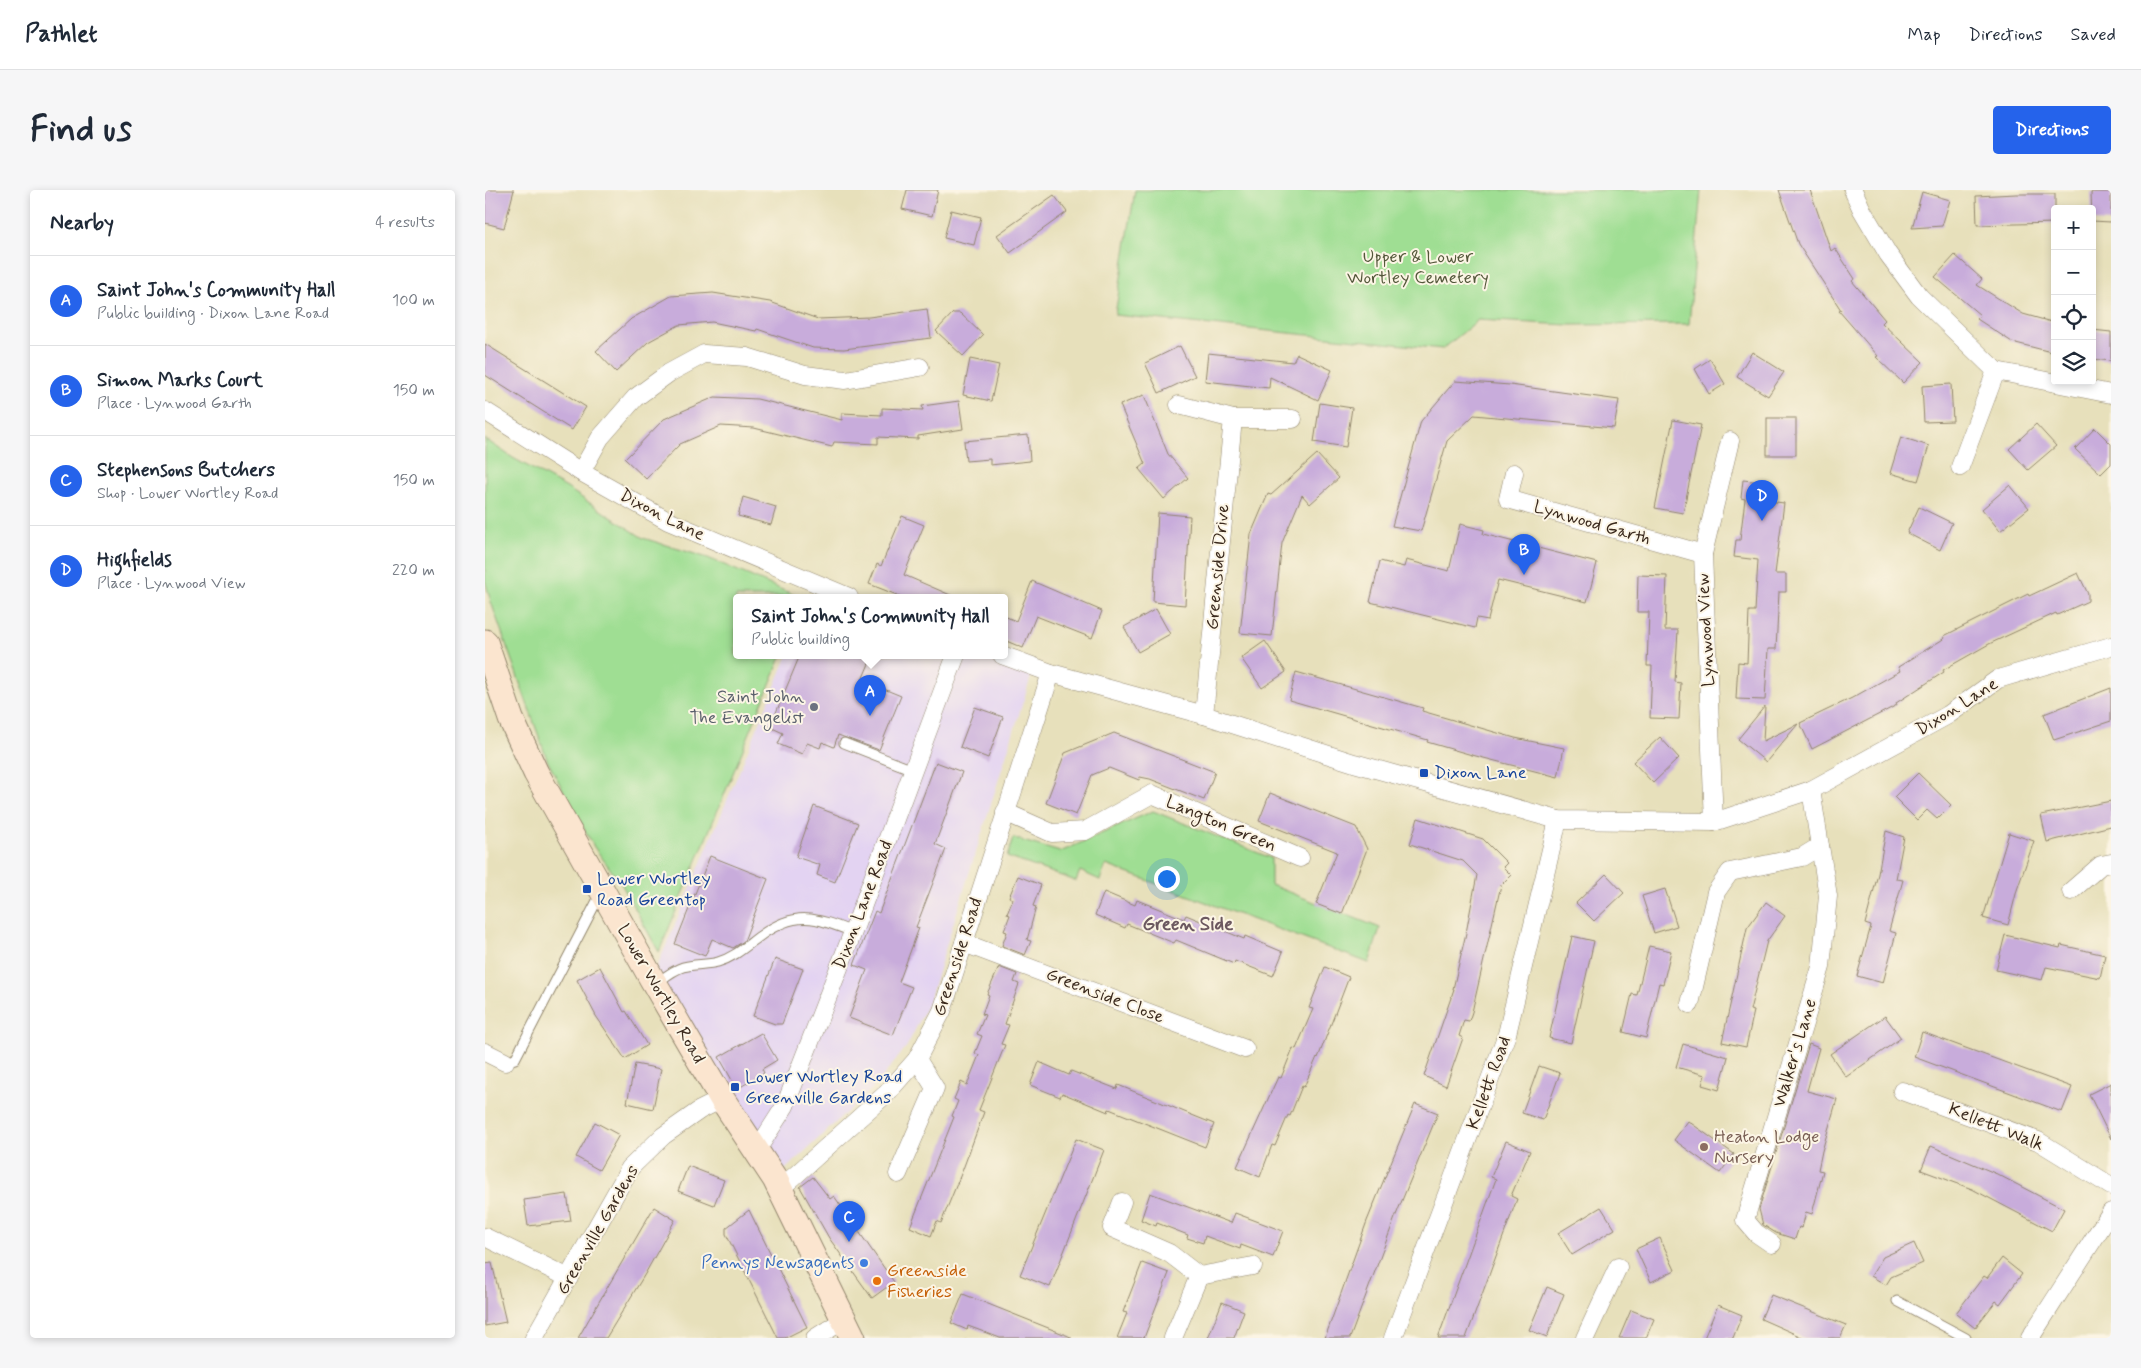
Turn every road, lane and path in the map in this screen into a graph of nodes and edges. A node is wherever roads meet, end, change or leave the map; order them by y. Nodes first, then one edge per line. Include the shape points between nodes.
1 (1853, 190) edge
2 (919, 367) dead end
3 (1996, 371) junction
4 (2111, 394) edge
5 (1179, 405) dead end
6 (485, 411) edge
7 (1233, 419) junction
8 (1293, 419) dead end
9 (1730, 441) dead end
10 (1960, 467) dead end
11 (581, 472) junction
12 (1513, 473) dead end
13 (1703, 554) junction
14 (842, 594) edge
15 (485, 642) edge
16 (2111, 646) edge
17 (1008, 657) edge
18 (955, 659) edge
19 (1051, 673) junction
20 (1204, 715) junction
21 (844, 743) dead end
22 (913, 770) junction
23 (1811, 790) junction
24 (1005, 812) junction
25 (1558, 820) junction
26 (1714, 822) junction
27 (1820, 846) junction
28 (1300, 858) dead end
29 (2111, 863) edge
30 (602, 891) junction
31 (2071, 891) dead end
32 (853, 932) junction
33 (964, 944) junction
34 (655, 984) junction
35 (1690, 1004) dead end
36 (1245, 1049) dead end
37 (485, 1052) edge
38 (917, 1059) junction
39 (505, 1062) joint
40 (1902, 1091) dead end
41 (722, 1098) junction
42 (757, 1150) junction
43 (898, 1174) dead end
44 (2111, 1186) edge
45 (779, 1188) junction
46 (1122, 1202) dead end
47 (2110, 1214) edge
48 (485, 1237) edge
49 (1772, 1244) dead end
50 (1253, 1266) dead end
51 (1618, 1267) dead end
52 (1199, 1276) junction
53 (569, 1278) junction
54 (1897, 1301) dead end
55 (849, 1328) edge
56 (534, 1338) edge
57 (815, 1338) edge
58 (1173, 1338) edge
59 (1393, 1338) edge
60 (1585, 1338) edge
61 (1966, 1338) edge
62 (2030, 1338) edge

1 - 3 street via 1861,210 1888,254 1919,296
2 - 11 street via 845,380 805,374 747,357 704,354 669,372 635,398 600,438
3 - 4 street
3 - 10 street
5 - 7 street
6 - 11 street, Dixon Lane
7 - 8 street
7 - 20 street, Greenside Drive
9 - 13 street, Lynwood View
11 - 14 street, Dixon Lane via 668,521
12 - 13 street, Lynwood Garth via 1508,500
13 - 26 street, Lynwood View
15 - 30 street, Lower Wortley Road via 511,719 536,773
16 - 23 street, Dixon Lane via 1998,679 1948,715
17 - 19 street, Dixon Lane
18 - 22 street, Dixon Lane Road
19 - 20 street, Dixon Lane
19 - 24 street, Greenside Road
20 - 25 street, Dixon Lane via 1354,763
21 - 22 lane
22 - 32 street, Dixon Lane Road
23 - 26 street, Dixon Lane
23 - 27 street
24 - 28 street, Langton Green via 1052,833 1085,831 1152,794
24 - 33 street, Greenside Road
25 - 26 street, Dixon Lane
25 - 59 street, Kellett Road via 1507,1034
27 - 35 street via 1802,857 1730,872 1716,892
27 - 49 street, Walker's Lane via 1828,896 1821,967 1745,1220
29 - 31 street via 2101,865
30 - 34 street, Lower Wortley Road
30 - 39 lane via 515,1059
32 - 34 lane via 815,918 786,920 741,952 717,962 682,967
32 - 42 street, Dixon Lane Road via 785,1106
33 - 36 street, Greenside Close
33 - 38 street, Greenside Road via 942,1012
34 - 41 street, Lower Wortley Road
37 - 39 street
38 - 43 street via 935,1088
38 - 45 street, Greenside Road via 887,1093
40 - 44 street, Kellett Walk via 2038,1141
41 - 42 street, Lower Wortley Road
41 - 53 street, Greenville Gardens via 663,1136 630,1168
42 - 45 street, Lower Wortley Road
45 - 55 street, Lower Wortley Road
46 - 52 street via 1112,1228 1169,1253
47 - 62 street
48 - 53 street
50 - 52 street
51 - 60 street
52 - 58 street
53 - 56 street, Greenville Gardens
54 - 61 lane
55 - 57 street

